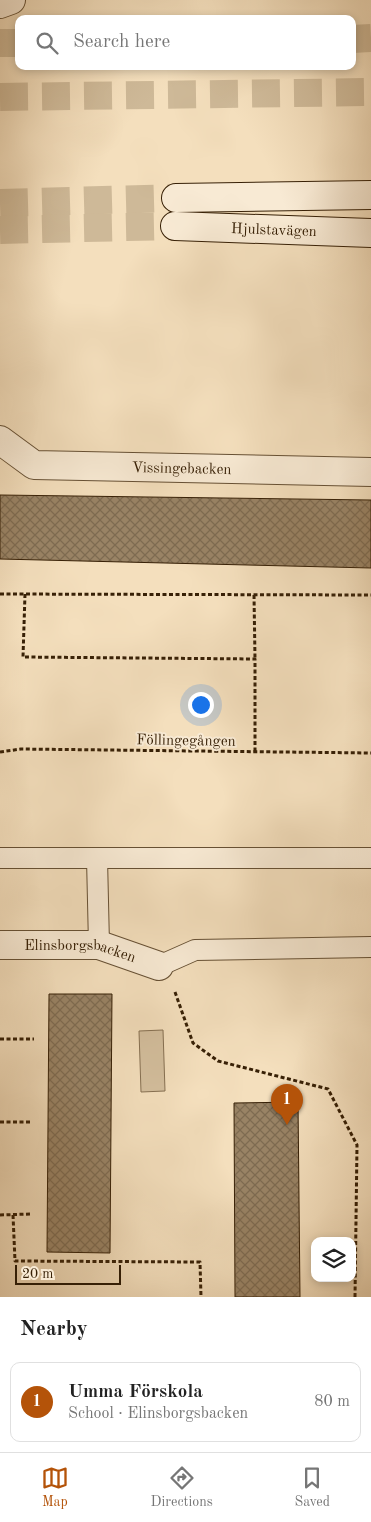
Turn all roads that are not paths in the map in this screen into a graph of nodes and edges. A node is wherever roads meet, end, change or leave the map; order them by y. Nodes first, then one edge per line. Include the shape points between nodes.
1 (11, 0) edge
2 (0, 4) edge
3 (371, 194) edge
4 (176, 198) tunnel mouth
5 (176, 226) tunnel mouth
6 (371, 233) edge
7 (0, 440) edge
8 (371, 472) edge
9 (0, 858) edge
10 (97, 858) junction
11 (371, 858) edge
12 (0, 945) edge
13 (99, 945) junction
14 (371, 947) edge
15 (159, 966) joint

1 - 2 street
3 - 4 street, Hjulstavägen
5 - 6 street, Hjulstavägen
7 - 8 street, Vissingebacken via 34,465
9 - 10 lane
10 - 11 lane
10 - 13 lane
12 - 13 street, Elinsborgsbacken
13 - 15 street, Elinsborgsbacken
14 - 15 lane via 195,950

